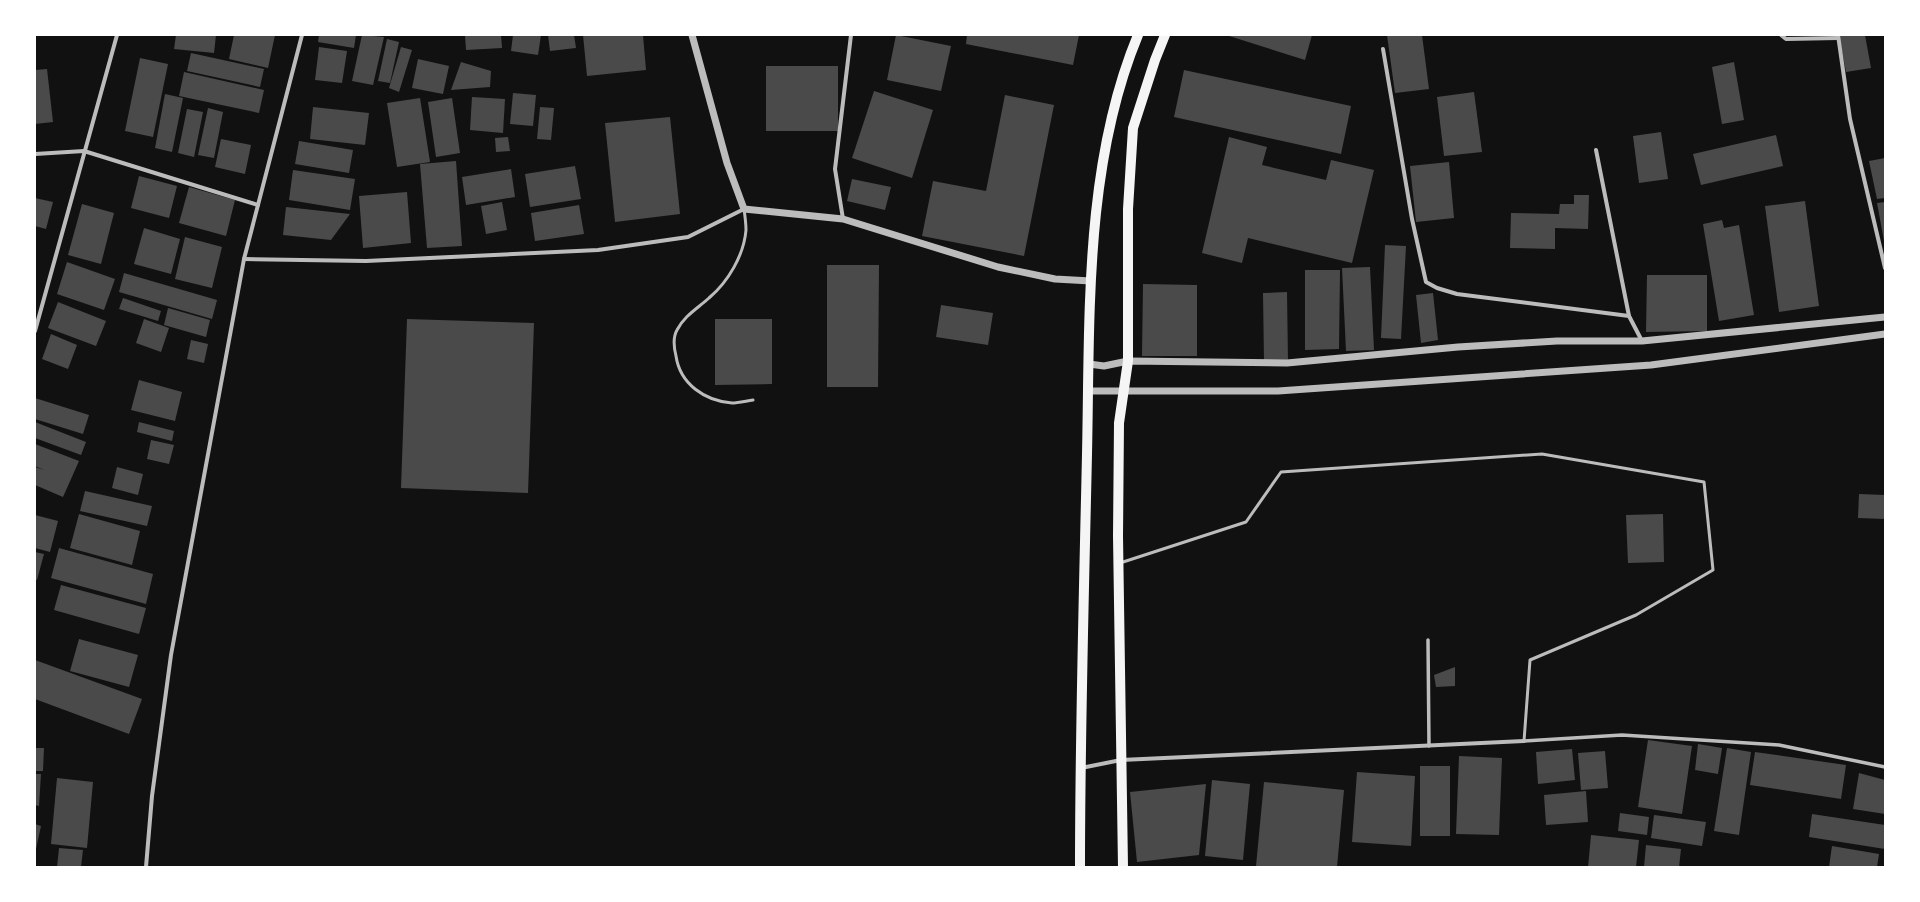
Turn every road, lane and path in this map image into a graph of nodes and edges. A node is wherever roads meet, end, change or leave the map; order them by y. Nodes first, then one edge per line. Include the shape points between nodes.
1 (117, 35) edge
2 (302, 35) edge
3 (692, 35) edge
4 (851, 35) edge
5 (1138, 35) edge
6 (1165, 35) edge
7 (1781, 35) edge
8 (1838, 36) edge
9 (1383, 50) dead end
10 (1596, 150) dead end
11 (84, 151) junction
12 (35, 154) edge
13 (258, 205) junction
14 (744, 209) junction
15 (843, 219) junction
16 (244, 260) junction
17 (1885, 268) edge
18 (1091, 281) junction
19 (1629, 316) junction
20 (1885, 317) edge
21 (35, 331) edge
22 (1885, 334) edge
23 (1642, 341) junction
24 (1128, 360) junction
25 (1089, 364) junction
26 (1088, 391) junction
27 (1122, 392) junction
28 (753, 400) dead end
29 (1119, 563) junction
30 (1428, 640) dead end
31 (1524, 741) junction
32 (1429, 746) junction
33 (1120, 760) junction
34 (1885, 767) edge
35 (1080, 768) junction
36 (146, 867) edge
37 (1080, 867) edge
38 (1123, 867) edge

1 - 11 street
2 - 13 street
3 - 14 street via 727,163
4 - 15 street via 835,169
5 - 18 main road via 1108,125
6 - 24 main road via 1133,128 1128,209
7 - 8 street via 1786,39
8 - 17 street via 1850,118
9 - 19 street via 1412,219 1426,282 1457,294
10 - 19 street
11 - 12 street
11 - 13 street
11 - 21 street
13 - 16 street
14 - 15 street
14 - 16 street via 688,237 598,250 366,261
14 - 28 lane via 746,229 736,263 722,287 690,313 676,330 674,347 677,366 690,386 706,397 732,403
15 - 18 street via 998,267 1055,279
16 - 36 street via 170,655 152,796
18 - 25 main road
19 - 23 street
20 - 23 street
22 - 27 street via 1651,365 1278,391
23 - 24 street via 1557,341 1287,363
24 - 25 street via 1104,366
24 - 27 main road
25 - 26 main road
26 - 27 street
26 - 35 main road
27 - 29 main road via 1119,423
29 - 31 lane via 1246,522 1281,472 1542,454 1704,482 1713,570 1636,615 1530,660
29 - 33 main road
30 - 32 street
31 - 32 street
31 - 34 street via 1622,734 1779,745
32 - 33 street
33 - 35 street
33 - 38 main road
35 - 37 main road

